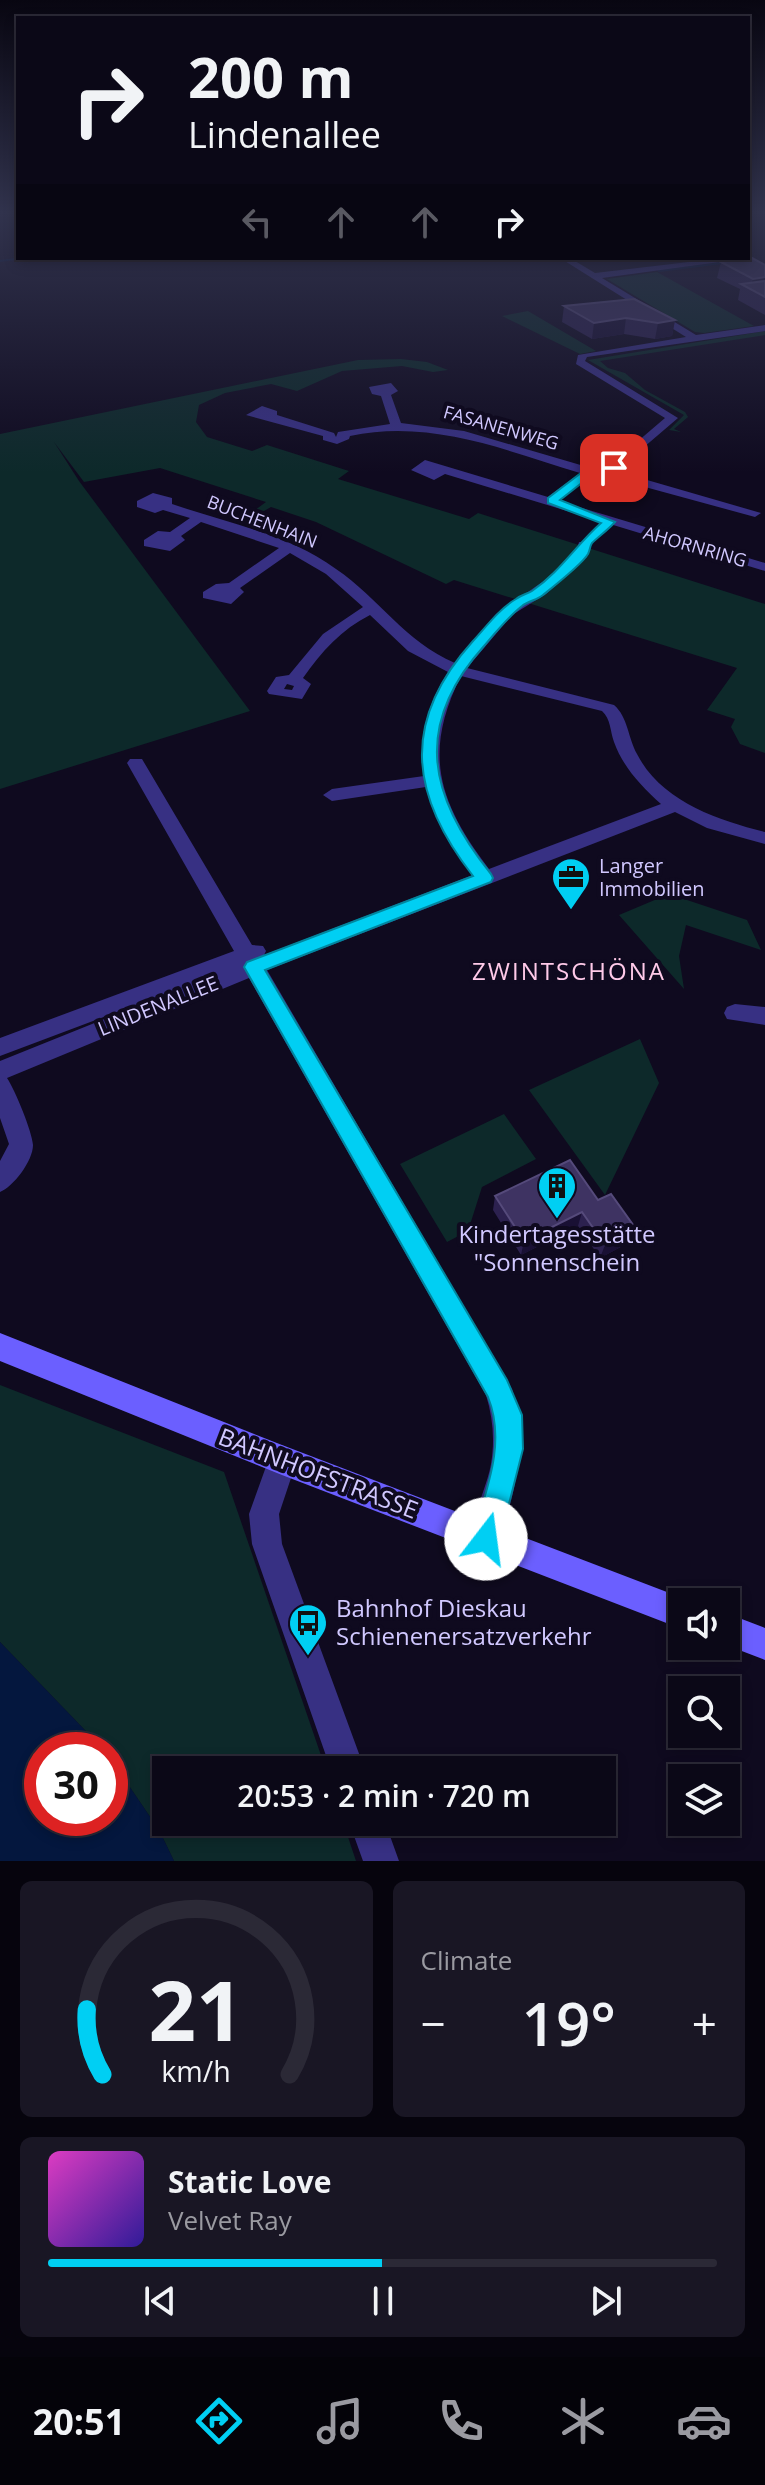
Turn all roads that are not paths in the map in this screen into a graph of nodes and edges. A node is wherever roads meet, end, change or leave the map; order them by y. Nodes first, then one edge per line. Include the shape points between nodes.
1 (631, 299) edge
2 (765, 328) edge
3 (694, 338) junction
4 (385, 393) dead end
5 (270, 416) dead end
6 (396, 424) junction
7 (443, 470) dead end
8 (598, 471) junction
9 (554, 503) junction
10 (162, 505) dead end
11 (755, 513) dead end
12 (200, 517) junction
13 (609, 522) junction
14 (171, 537) dead end
15 (288, 548) junction
16 (765, 567) edge
17 (232, 587) dead end
18 (373, 608) junction
19 (456, 670) junction
20 (294, 679) dead end
21 (136, 763) dead end
22 (432, 781) junction
23 (332, 795) dead end
24 (669, 801) junction
25 (765, 838) edge
26 (481, 873) junction
27 (250, 961) junction
28 (735, 1013) dead end
29 (765, 1016) edge
30 (0, 1047) edge
31 (0, 1071) edge
32 (0, 1085) edge
33 (0, 1181) edge
34 (0, 1347) edge
35 (282, 1460) junction
36 (486, 1539) junction
37 (668, 1608) edge
38 (740, 1634) edge
39 (765, 1644) edge
40 (343, 1756) edge
41 (372, 1836) edge
42 (381, 1861) edge

1 - 3 street
2 - 3 street
3 - 8 street via 580,358 672,418 614,468
4 - 6 street
5 - 6 street, FASANENWEG via 336,436
6 - 8 street, FASANENWEG via 446,430
7 - 9 street, AHORNRING
8 - 9 street via 587,473
8 - 11 street, FASANENWEG
9 - 13 street, AHORNRING
10 - 12 street, BUCHENHAIN
12 - 14 street
12 - 15 street, BUCHENHAIN
13 - 16 street, AHORNRING
13 - 19 street via 584,545 582,554 536,594 518,602
15 - 17 street
15 - 18 street, BUCHENHAIN via 331,571
18 - 19 street, BUCHENHAIN via 404,640
18 - 20 street via 334,630
19 - 22 street via 432,719
19 - 24 street via 608,708 615,714 628,758
21 - 27 street
22 - 23 street
22 - 26 street via 453,836
24 - 25 street via 707,821
24 - 26 street, LINDENALLEE
26 - 27 street, LINDENALLEE
27 - 30 street, LINDENALLEE
27 - 31 street, LINDENALLEE
27 - 36 street via 509,1415 510,1449
28 - 29 street
32 - 33 street via 21,1144
34 - 35 street, BAHNHOFSTRASSE
35 - 36 street, BAHNHOFSTRASSE
35 - 40 street via 264,1514 267,1544
36 - 37 street, BAHNHOFSTRASSE
38 - 39 street
41 - 42 street

